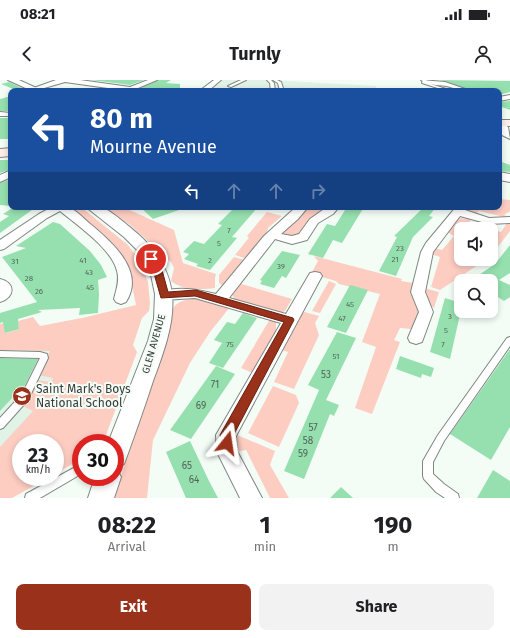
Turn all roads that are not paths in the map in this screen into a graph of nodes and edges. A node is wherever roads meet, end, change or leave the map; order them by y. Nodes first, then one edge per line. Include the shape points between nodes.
1 (12, 80) edge
2 (63, 80) edge
3 (66, 80) edge
4 (106, 80) edge
5 (154, 80) edge
6 (218, 80) edge
7 (244, 80) edge
8 (275, 80) edge
9 (424, 80) edge
10 (81, 81) edge
11 (112, 86) junction
12 (230, 86) dead end
13 (32, 88) edge
14 (42, 88) edge
15 (120, 88) edge
16 (133, 88) edge
17 (207, 88) edge
18 (281, 88) edge
19 (441, 88) edge
20 (458, 88) edge
21 (502, 125) edge
22 (510, 136) edge
23 (55, 210) edge
24 (65, 210) edge
25 (97, 210) edge
26 (300, 210) edge
27 (331, 210) edge
28 (460, 210) edge
29 (510, 220) edge
30 (272, 235) junction
31 (0, 246) edge
32 (315, 276) dead end
33 (0, 283) edge
34 (164, 295) junction
35 (0, 297) edge
36 (121, 299) dead end
37 (220, 299) junction
38 (289, 320) junction
39 (416, 338) dead end
40 (510, 340) edge
41 (0, 354) edge
42 (0, 425) edge
43 (123, 434) edge
44 (72, 474) edge
45 (105, 486) edge
46 (30, 498) edge
47 (101, 498) edge
48 (251, 498) edge
49 (454, 498) edge

1 - 13 street
2 - 14 street
3 - 10 street
4 - 11 street via 123,82
5 - 16 street
6 - 17 street
7 - 12 lane
8 - 18 lane via 280,83
9 - 19 lane via 423,82
9 - 20 street via 432,84
10 - 11 street
11 - 15 street
21 - 22 street via 506,135
23 - 31 street
24 - 36 street via 105,244 122,264 125,273
25 - 34 street, GLEN AVENUE via 144,248 158,270
26 - 30 street via 294,218
27 - 30 street via 314,221 303,237 292,240
28 - 29 street via 489,221
28 - 39 street via 430,246 418,292 426,312
30 - 37 street
32 - 38 street
33 - 35 street via 6,290
34 - 37 street via 196,292
34 - 43 street, GLEN AVENUE via 160,330
37 - 38 street
38 - 48 street via 226,435 228,452
40 - 49 lane via 441,438 428,461 428,476
41 - 42 lane via 40,355 44,358 25,397
44 - 46 lane
45 - 47 street

